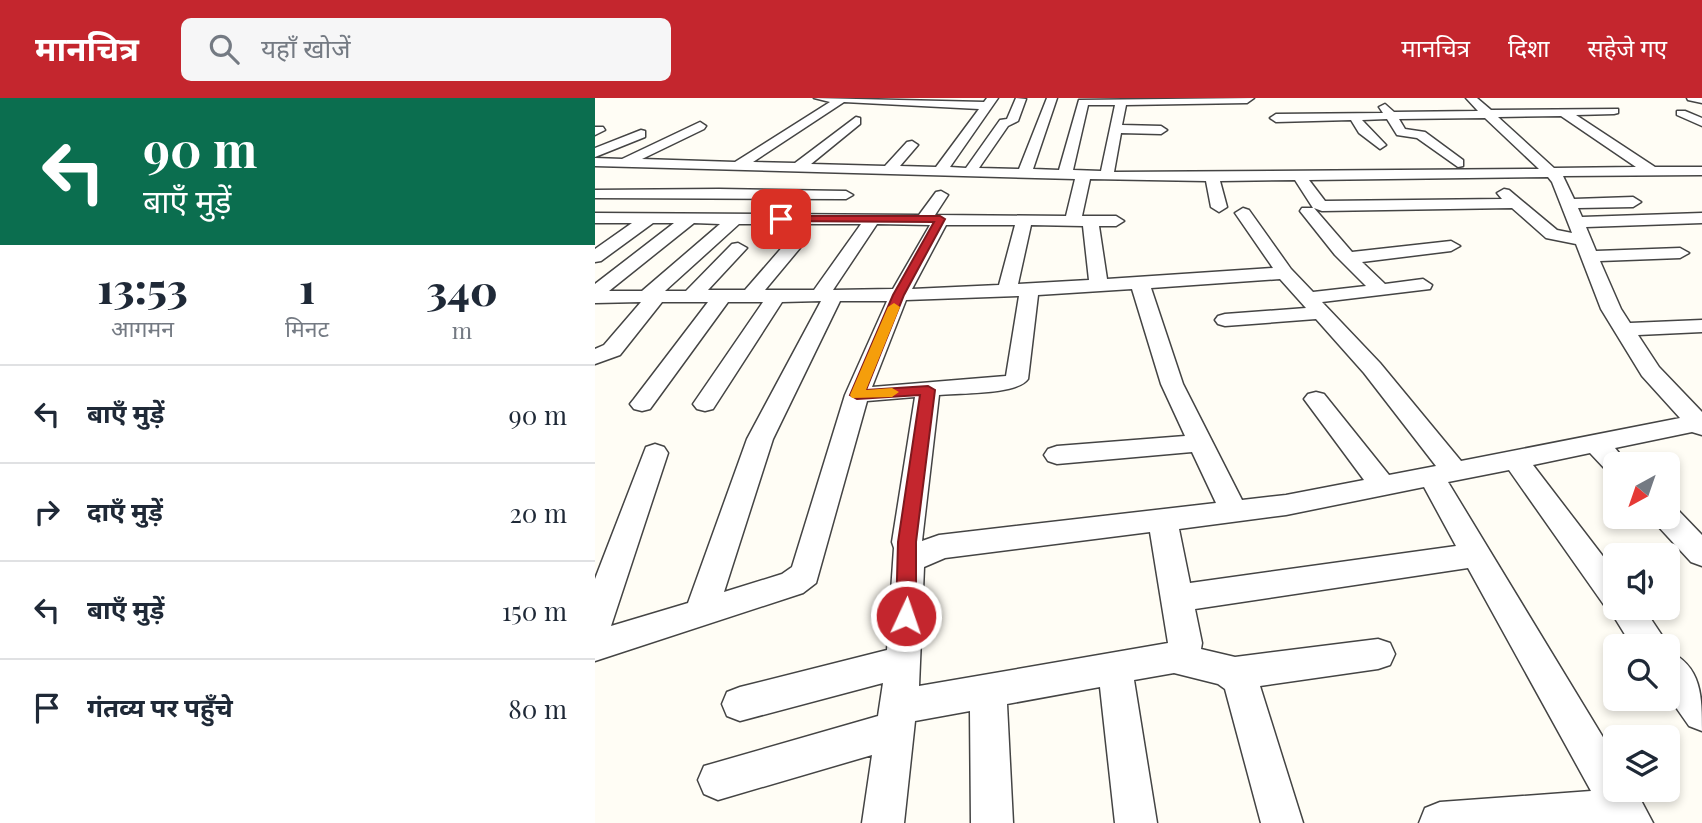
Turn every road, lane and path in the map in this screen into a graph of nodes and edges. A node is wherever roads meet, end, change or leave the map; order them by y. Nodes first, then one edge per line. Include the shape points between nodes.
1 (819, 98) edge
2 (1049, 98) edge
3 (1249, 98) edge
4 (1376, 98) edge
5 (1471, 98) edge
6 (1692, 98) edge
7 (1080, 99) edge
8 (840, 100) junction
9 (1001, 100) edge
10 (1130, 100) edge
11 (1702, 100) edge
12 (1614, 111) dead end
13 (1353, 113) junction
14 (1565, 113) junction
15 (1681, 113) dead end
16 (1489, 114) junction
17 (1392, 115) junction
18 (1314, 117) junction
19 (856, 121) dead end
20 (1702, 122) edge
21 (701, 126) dead end
22 (1116, 129) junction
23 (1283, 129) dead end
24 (1324, 129) dead end
25 (641, 134) dead end
26 (912, 145) dead end
27 (1380, 145) dead end
28 (1160, 147) dead end
29 (1374, 160) dead end
30 (597, 161) edge
31 (1416, 163) dead end
32 (1458, 163) junction
33 (623, 164) junction
34 (683, 167) junction
35 (744, 167) junction
36 (797, 168) junction
37 (1549, 169) junction
38 (971, 170) junction
39 (888, 171) junction
40 (940, 171) junction
41 (1651, 171) junction
42 (1679, 171) junction
43 (1702, 171) edge
44 (1025, 172) junction
45 (1065, 173) junction
46 (1084, 173) junction
47 (1385, 173) junction
48 (1481, 173) junction
49 (1107, 174) junction
50 (1300, 176) junction
51 (1159, 177) junction
52 (1212, 177) junction
53 (1702, 183) edge
54 (595, 194) edge
55 (637, 194) junction
56 (717, 194) junction
57 (846, 195) dead end
58 (941, 195) dead end
59 (1163, 196) dead end
60 (1514, 202) junction
61 (1558, 202) junction
62 (1652, 202) dead end
63 (1398, 206) junction
64 (805, 207) dead end
65 (1219, 207) dead end
66 (1308, 211) dead end
67 (1243, 213) dead end
68 (692, 215) junction
69 (595, 218) edge
70 (1701, 218) edge
71 (648, 219) junction
72 (873, 219) junction
73 (932, 219) junction
74 (734, 220) junction
75 (1024, 220) junction
76 (1081, 220) junction
77 (1116, 221) dead end
78 (1576, 222) junction
79 (1414, 226) dead end
80 (1451, 246) dead end
81 (738, 248) dead end
82 (791, 248) dead end
83 (1587, 248) junction
84 (1680, 253) dead end
85 (595, 257) edge
86 (1348, 258) junction
87 (1285, 274) junction
88 (1140, 283) junction
89 (1423, 285) dead end
90 (1099, 286) junction
91 (1018, 290) junction
92 (1381, 290) junction
93 (595, 295) edge
94 (899, 295) junction
95 (776, 296) junction
96 (826, 296) junction
97 (652, 297) junction
98 (691, 297) junction
99 (722, 297) junction
100 (749, 297) junction
101 (1313, 306) junction
102 (1225, 320) dead end
103 (1699, 328) edge
104 (1624, 330) junction
105 (595, 357) edge
106 (928, 390) junction
107 (857, 395) junction
108 (1316, 399) dead end
109 (642, 404) dead end
110 (705, 404) dead end
111 (1695, 413) edge
112 (1201, 443) junction
113 (1609, 452) edge
114 (655, 453) dead end
115 (1603, 454) edge
116 (1057, 456) dead end
117 (1514, 459) junction
118 (1443, 474) junction
119 (1383, 486) junction
120 (1234, 512) junction
121 (1163, 521) junction
122 (1678, 529) edge
123 (909, 548) junction
124 (1702, 554) edge
125 (1476, 555) junction
126 (1603, 580) edge
127 (1177, 598) junction
128 (701, 613) junction
129 (595, 624) edge
130 (595, 646) edge
131 (1378, 654) dead end
132 (1176, 657) junction
133 (904, 662) junction
134 (1115, 668) junction
135 (1235, 673) junction
136 (1680, 683) edge
137 (988, 691) junction
138 (740, 704) dead end
139 (1702, 713) edge
140 (896, 719) junction
141 (718, 780) dead end
142 (1628, 816) edge
143 (883, 823) edge
144 (992, 823) edge
145 (1136, 823) edge
146 (1282, 823) edge
147 (1440, 823) edge

1 - 8 street
2 - 9 street
2 - 44 street
3 - 10 street via 1186,106
4 - 17 street
5 - 16 street
6 - 11 street
7 - 10 street
7 - 45 street via 1083,103
8 - 9 street
8 - 35 street
9 - 38 street via 1011,121
9 - 40 street
10 - 22 street
12 - 14 street
13 - 17 street
13 - 18 street
13 - 27 street
14 - 16 street
14 - 41 street
15 - 20 street
16 - 17 street
16 - 37 street
17 - 32 street via 1401,132 1421,135
18 - 23 street via 1274,114
18 - 24 street
19 - 36 street
21 - 33 street
22 - 28 street via 1161,125
22 - 49 street
25 - 30 street
26 - 39 street
29 - 47 street
30 - 33 street
31 - 32 street
32 - 37 street
33 - 34 street
34 - 35 street
34 - 55 street
35 - 36 street
35 - 56 street
36 - 39 street
37 - 41 street
37 - 48 street
37 - 61 street via 1559,180
38 - 40 street
38 - 44 street
39 - 40 street
41 - 42 street
42 - 43 street
42 - 53 street
44 - 45 street
45 - 46 street
46 - 49 street
46 - 76 street
47 - 48 street
47 - 50 street
48 - 60 street
49 - 51 street
50 - 52 street
50 - 63 street via 1318,205
51 - 52 street
51 - 59 street
52 - 65 street
54 - 55 street
55 - 56 street
56 - 57 street
56 - 68 street
58 - 73 street
60 - 61 street
60 - 63 street
60 - 83 street via 1552,234
61 - 62 street
61 - 78 street
63 - 79 street
64 - 68 street
66 - 86 street
67 - 87 street
68 - 71 street
68 - 74 street
68 - 93 street
69 - 71 street
70 - 78 street
71 - 85 street
72 - 73 street
72 - 74 street
72 - 96 street
73 - 75 street
73 - 94 street
74 - 97 street
75 - 76 street
75 - 91 street
76 - 77 street
76 - 90 street
78 - 83 street
80 - 86 street
81 - 98 street
82 - 100 street
83 - 84 street
83 - 104 street
86 - 92 street
87 - 88 street
87 - 101 street
88 - 90 street
88 - 112 street via 1172,384
89 - 92 street
90 - 91 street
91 - 94 street
91 - 106 street via 1017,379 1009,384
92 - 101 street
93 - 97 street
94 - 96 street
94 - 107 street
95 - 96 street
95 - 100 street
95 - 110 street
96 - 128 street via 760,439
97 - 98 street
97 - 105 street via 612,350
98 - 99 street
99 - 100 street
99 - 109 street
101 - 102 street
101 - 118 street via 1372,368
103 - 104 street
104 - 111 street via 1650,371
106 - 107 street
106 - 123 street
107 - 128 street via 805,574 792,584
108 - 119 street
111 - 113 street
112 - 116 street
112 - 120 street
114 - 129 street
115 - 117 street
117 - 118 street
117 - 126 street
118 - 119 street
118 - 125 street
119 - 120 street
120 - 121 street
121 - 123 street via 939,548 922,556
121 - 127 street
122 - 124 street
123 - 133 street
125 - 127 street
125 - 142 street
127 - 132 street via 1185,643
128 - 130 street
131 - 135 street
132 - 134 street
132 - 135 street
133 - 138 street
133 - 140 street
134 - 137 street
134 - 145 street
135 - 146 street
136 - 139 street
137 - 140 street
137 - 144 street
140 - 141 street
140 - 143 street
142 - 147 street

